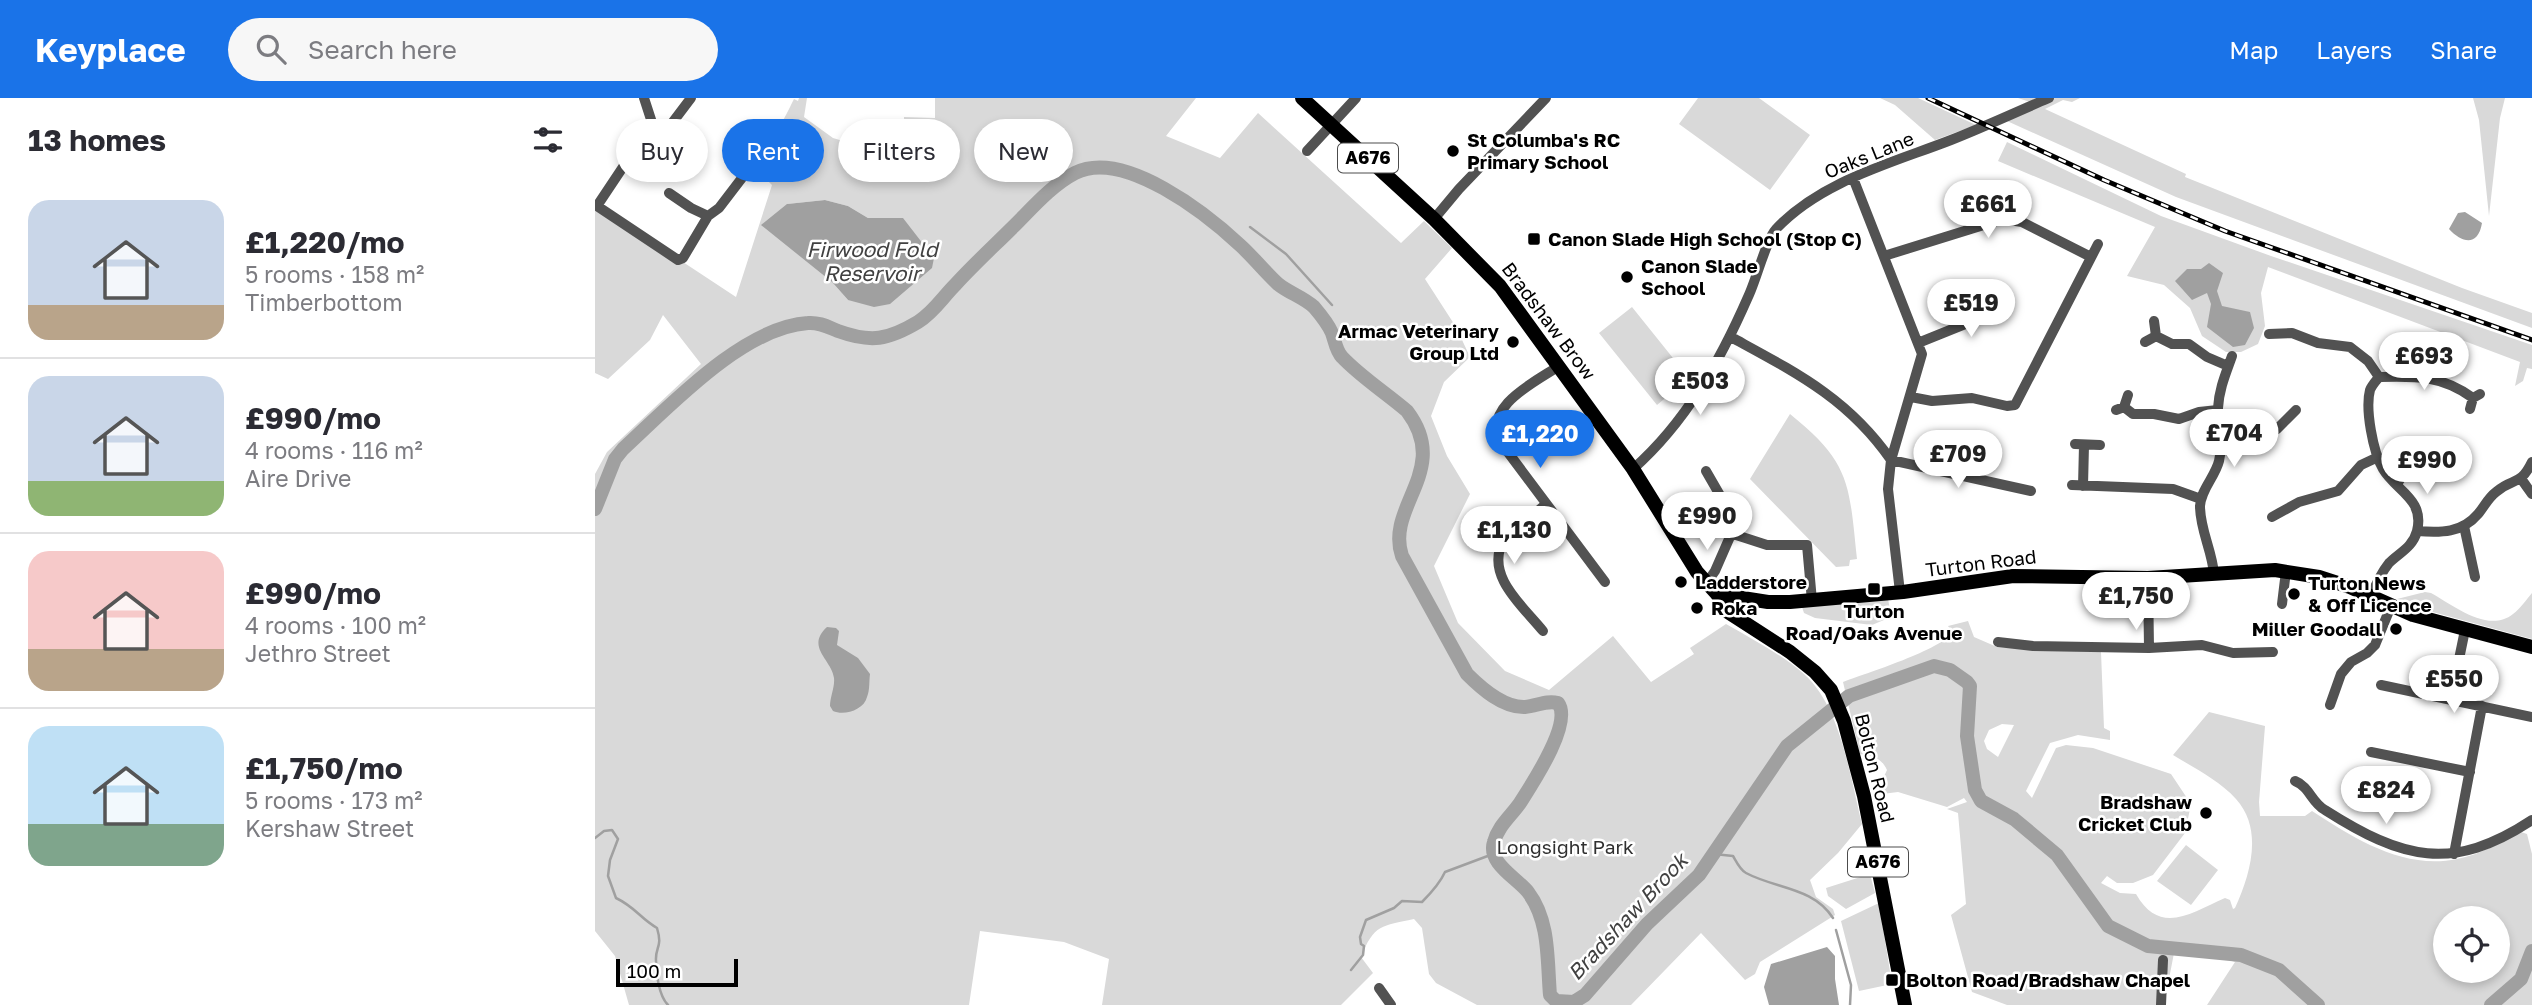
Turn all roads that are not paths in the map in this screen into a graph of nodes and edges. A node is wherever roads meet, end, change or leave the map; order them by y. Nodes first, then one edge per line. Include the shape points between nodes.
1 (644, 98) edge
2 (691, 98) edge
3 (1301, 98) edge
4 (1356, 98) edge
5 (1546, 98) edge
6 (2049, 98) edge
7 (651, 119) edge
8 (675, 119) edge
9 (1332, 123) junction
10 (1307, 151) dead end
11 (616, 178) edge
12 (1853, 178) junction
13 (739, 182) edge
14 (669, 193) dead end
15 (708, 216) junction
16 (1434, 219) junction
17 (2098, 244) dead end
18 (1884, 256) junction
19 (2091, 257) junction
20 (1984, 312) dead end
21 (2154, 321) dead end
22 (2273, 329) dead end
23 (2156, 336) junction
24 (1731, 337) junction
25 (2145, 342) dead end
26 (1917, 343) junction
27 (1559, 366) junction
28 (2379, 377) junction
29 (2128, 395) dead end
30 (1911, 397) junction
31 (2474, 400) dead end
32 (2218, 410) junction
33 (2296, 410) dead end
34 (2223, 440) junction
35 (2100, 445) dead end
36 (2435, 447) dead end
37 (2378, 457) junction
38 (1891, 460) junction
39 (2532, 462) edge
40 (1633, 468) junction
41 (1706, 471) dead end
42 (2522, 480) junction
43 (2397, 484) junction
44 (2031, 491) dead end
45 (2532, 494) edge
46 (2201, 499) junction
47 (2274, 501) dead end
48 (1546, 503) junction
49 (2464, 526) junction
50 (2417, 531) junction
51 (1733, 534) junction
52 (2286, 571) junction
53 (2214, 574) junction
54 (2148, 578) junction
55 (2476, 580) dead end
56 (1605, 582) dead end
57 (1712, 589) junction
58 (1900, 592) junction
59 (2371, 596) junction
60 (1812, 601) junction
61 (2282, 604) dead end
62 (2391, 606) junction
63 (2465, 630) junction
64 (1543, 631) dead end
65 (1998, 642) dead end
66 (2532, 647) edge
67 (2149, 648) junction
68 (2273, 653) dead end
69 (2381, 685) dead end
70 (2451, 698) junction
71 (2330, 705) dead end
72 (2482, 706) junction
73 (2532, 717) edge
74 (2371, 752) dead end
75 (2470, 772) junction
76 (2295, 781) dead end
77 (2319, 782) dead end
78 (2308, 789) junction
79 (2532, 820) edge
80 (2454, 854) junction
81 (2163, 960) dead end
82 (1379, 988) dead end
83 (1391, 1005) edge
84 (1905, 1005) edge
85 (2161, 1005) edge

1 - 7 street
2 - 8 street
3 - 9 main road, A676
4 - 9 street
5 - 16 street
6 - 12 street, Oaks Lane
9 - 10 street
9 - 16 main road, A676
11 - 15 street via 597,206 678,260
12 - 18 street
12 - 24 street, Oaks Lane via 1823,192 1774,230
13 - 15 street
14 - 15 street
16 - 27 main road, Bradshaw Brow / A676 via 1500,286
17 - 19 street
18 - 19 street via 2003,219 2022,222
18 - 26 street
19 - 30 street via 2015,405 1972,398 1932,401
20 - 26 street via 1985,316
21 - 23 street
22 - 28 street via 2350,347
23 - 25 street
23 - 32 street via 2172,344 2189,344 2207,357 2230,361
24 - 38 street via 1827,392 1863,425
24 - 40 street, Oaks Lane via 1674,427
26 - 30 street via 1922,359
27 - 40 main road, Bradshaw Brow / A676
27 - 48 street via 1510,400 1496,426 1501,443
28 - 31 street via 2429,377
28 - 37 street via 2369,398
29 - 32 street via 2120,409 2133,414 2179,419
30 - 38 street
32 - 34 street
33 - 34 street via 2290,422 2277,429
34 - 46 street via 2218,466
35 - 46 street via 2080,444 2077,485 2173,489
36 - 43 street via 2421,450
37 - 43 street
37 - 47 street via 2361,465 2338,491 2327,496 2308,499 2276,515
38 - 44 street
38 - 58 street via 1888,489
39 - 42 street
40 - 57 main road, Bradshaw Brow / A676
41 - 51 street via 1735,519
42 - 45 street
42 - 49 street via 2494,493
43 - 50 street via 2410,497
46 - 53 street via 2202,530
48 - 56 street
48 - 64 street via 1503,541 1497,563 1506,585
49 - 50 street
49 - 55 street
50 - 59 street via 2406,549 2390,562
51 - 57 street
51 - 60 street via 1767,545 1807,545
52 - 53 main road, Turton Road
52 - 59 main road, Turton Road via 2319,577
52 - 61 street
53 - 54 main road, Turton Road
54 - 58 main road, Turton Road via 2013,576
54 - 67 street
57 - 60 main road, Turton Road via 1768,602
57 - 84 main road, Bolton Road / A676 via 1728,612 1790,652 1831,690 1867,808
58 - 60 main road, Turton Road
59 - 62 main road, Turton Road
62 - 63 main road, Turton Road
62 - 71 street via 2371,650 2347,665
63 - 66 main road, Turton Road
63 - 70 street
65 - 67 street
67 - 68 street via 2202,645 2233,653
69 - 70 street
70 - 72 street
72 - 73 street
72 - 75 street
74 - 75 street
75 - 80 street
76 - 78 street
77 - 78 street
78 - 80 street via 2320,807 2380,841 2419,852
79 - 80 street via 2479,847
81 - 85 street
82 - 83 street

